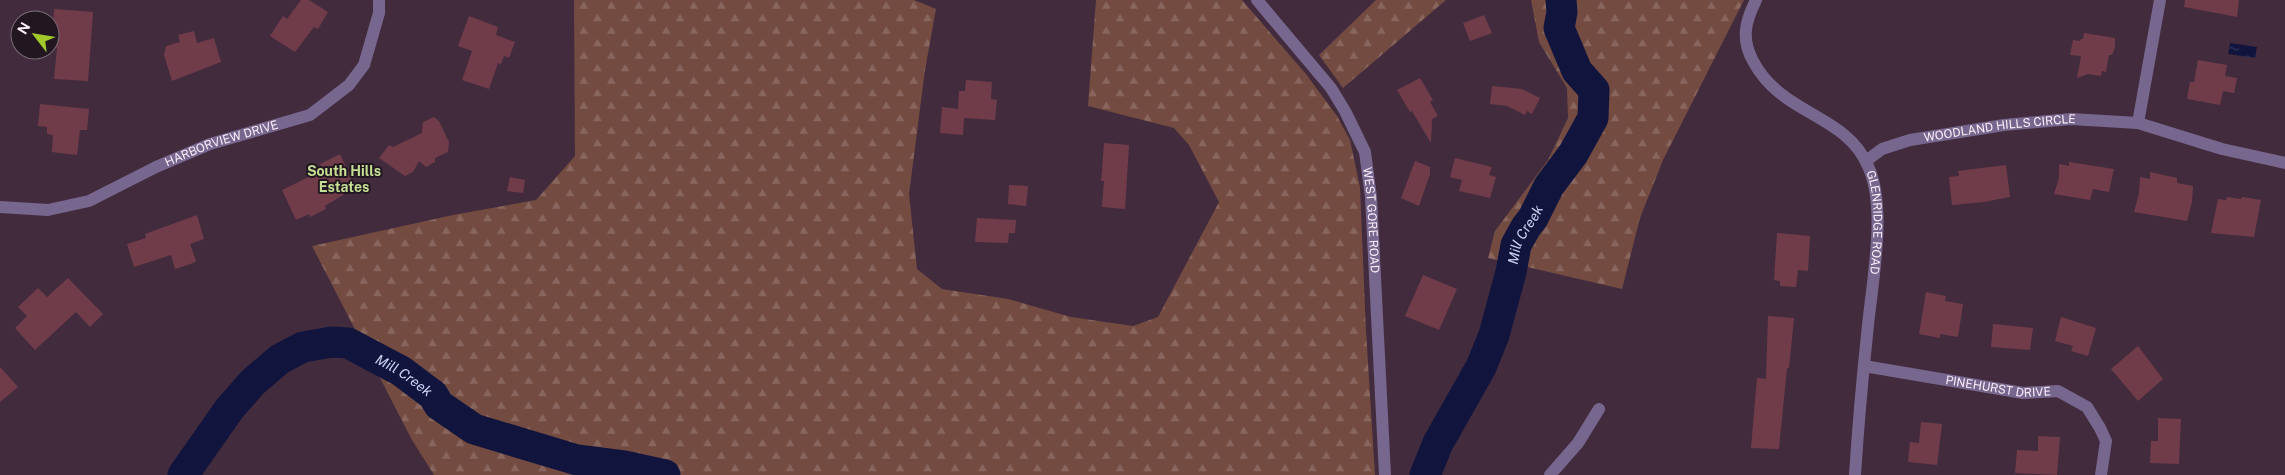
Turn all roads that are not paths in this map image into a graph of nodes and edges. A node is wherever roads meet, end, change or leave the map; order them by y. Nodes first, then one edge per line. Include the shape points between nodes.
1 (379, 0) edge
2 (1257, 0) edge
3 (1756, 0) edge
4 (2160, 0) edge
5 (2138, 123) junction
6 (1866, 161) junction
7 (2285, 163) edge
8 (0, 207) edge
9 (1864, 366) junction
10 (1599, 409) dead end
11 (1385, 475) edge
12 (1550, 475) edge
13 (1855, 475) edge
14 (2101, 475) edge

1 - 8 street, HARBORVIEW DRIVE via 379,13 364,65 350,85 310,115 210,144 89,201 48,210
2 - 11 street, WEST GORE ROAD via 1331,88 1365,152 1372,198
3 - 6 street, GLENRIDGE ROAD via 1745,26 1750,55 1772,88 1843,133
4 - 5 street
5 - 6 street, WOODLAND HILLS CIRCLE via 2071,119 1975,128 1895,144
5 - 7 street, WOODLAND HILLS CIRCLE via 2222,149
6 - 9 street, GLENRIDGE ROAD via 1874,182 1878,214
9 - 13 street, GLENRIDGE ROAD
9 - 14 street, PINEHURST DRIVE via 2023,393 2052,391 2064,394 2087,407 2106,441
10 - 12 street via 1578,443

